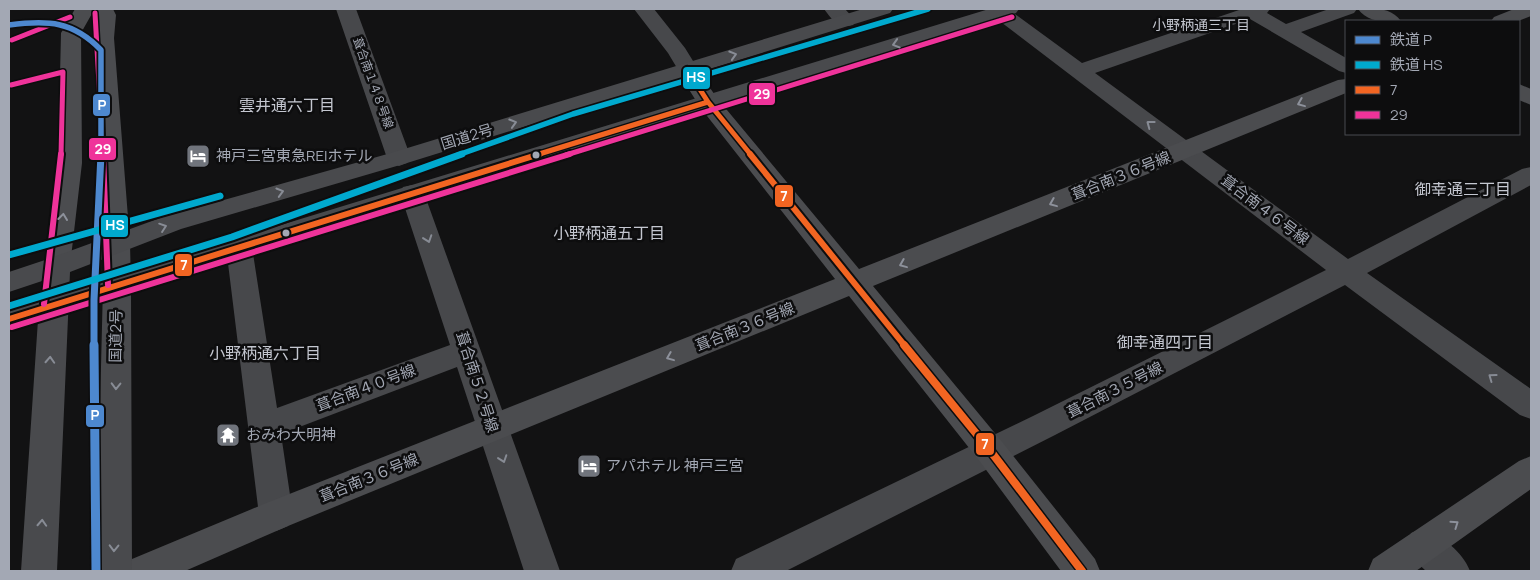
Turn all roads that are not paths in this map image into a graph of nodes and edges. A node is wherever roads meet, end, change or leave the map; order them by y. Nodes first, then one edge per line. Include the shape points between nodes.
1 (85, 9) edge
2 (103, 9) edge
3 (346, 9) edge
4 (644, 9) edge
5 (883, 9) edge
6 (1347, 9) edge
7 (1368, 9) edge
8 (1531, 9) edge
9 (1256, 10) edge
10 (1004, 11) edge
11 (840, 15) edge
12 (1389, 20) edge
13 (1504, 20) edge
14 (1285, 31) junction
15 (1345, 66) edge
16 (687, 69) junction
17 (1079, 71) junction
18 (1345, 85) edge
19 (1520, 92) edge
20 (1531, 98) edge
21 (708, 102) junction
22 (1184, 150) junction
23 (399, 158) junction
24 (1531, 175) edge
25 (412, 193) junction
26 (117, 243) junction
27 (239, 247) junction
28 (57, 266) junction
29 (1347, 272) junction
30 (9, 282) edge
31 (856, 283) junction
32 (117, 284) junction
33 (53, 305) junction
34 (9, 319) edge
35 (467, 351) junction
36 (1531, 406) edge
37 (265, 426) junction
38 (492, 428) junction
39 (992, 453) junction
40 (1531, 471) edge
41 (276, 515) junction
42 (1423, 545) junction
43 (39, 571) edge
44 (114, 571) edge
45 (145, 571) edge
46 (542, 571) edge
47 (749, 571) edge
48 (1082, 571) edge
49 (1386, 571) edge
50 (1452, 571) edge

28 -> 1 street via 70,163 71,33
2 - 26 street via 106,15 104,38
3 - 23 street, 葺合南１４８号線
4 - 16 street via 678,52
5 - 11 main road, 国道2号
6 - 14 street
7 - 12 street
8 - 13 street
9 - 14 street
9 - 17 street
10 - 17 street, 葺合南４６号線
10 -> 21 main road
16 -> 11 main road, 国道2号
14 - 15 street
16 - 21 street
23 -> 16 main road, 国道2号
22 -> 17 street, 葺合南４６号線
18 -> 22 street, 葺合南３６号線
19 - 20 street
21 - 25 main road
21 - 31 street
22 - 29 street, 葺合南４６号線
22 -> 31 street, 葺合南３６号線
26 -> 23 main road, 国道2号 via 172,223
24 - 29 street, 葺合南３５号線
25 - 27 main road
25 -> 35 street, 葺合南５２号線
26 - 28 main road, 国道2号
26 - 32 street
27 - 32 main road
27 - 37 street
28 - 30 main road, 国道2号
28 - 33 main road
36 -> 29 street, 葺合南４６号線
29 - 39 street, 葺合南３５号線
31 -> 38 street, 葺合南３６号線
31 - 39 street
32 - 33 main road
32 -> 44 main road, 国道2号
33 - 34 main road
43 -> 33 main road
35 - 37 street, 葺合南４０号線
35 - 38 street, 葺合南５２号線
37 - 41 street
38 - 41 street, 葺合南３６号線
38 -> 46 street, 葺合南５２号線
39 - 47 street, 葺合南３５号線
39 - 48 street
42 -> 40 street
41 - 45 street, 葺合南３６号線
42 - 49 street
42 - 50 street

